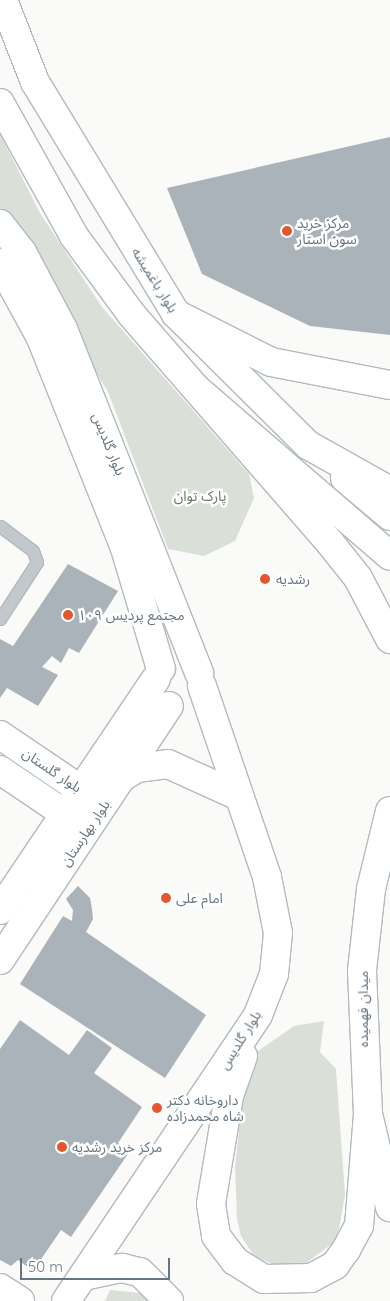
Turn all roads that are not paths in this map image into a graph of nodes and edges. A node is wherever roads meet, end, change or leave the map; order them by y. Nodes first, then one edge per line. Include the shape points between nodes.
1 (3, 0) edge
2 (0, 103) edge
3 (0, 224) edge
4 (0, 263) edge
5 (176, 314) junction
6 (390, 385) edge
7 (199, 391) junction
8 (308, 445) junction
9 (390, 491) edge
10 (390, 516) edge
11 (0, 526) edge
12 (390, 556) edge
13 (358, 578) junction
14 (390, 602) edge
15 (0, 619) edge
16 (390, 639) edge
17 (158, 674) junction
18 (200, 680) junction
19 (169, 706) junction
20 (0, 735) edge
21 (0, 770) edge
22 (122, 777) junction
23 (80, 790) junction
24 (236, 796) junction
25 (104, 805) junction
26 (390, 811) edge
27 (64, 814) junction
28 (88, 829) junction
29 (0, 910) edge
30 (0, 960) edge
31 (258, 1015) junction
32 (368, 1114) junction
33 (390, 1207) edge
34 (83, 1276) junction
35 (0, 1288) edge
36 (170, 1297) edge
37 (20, 1301) edge
38 (66, 1301) edge

1 - 5 main road, بلوار باغمیشه via 35,82
2 - 7 main road via 74,236 132,314
3 - 18 main road, بلوار گلدیس via 22,252 63,328
4 - 17 main road, بلوار گلدیس via 41,338 124,545 159,650
5 - 6 main road via 271,362
5 - 8 main road, بلوار باغمیشه
7 - 12 main road
7 - 13 main road via 272,481
8 - 9 main road, بلوار باغمیشه
8 - 10 main road
11 - 15 lane via 33,551 38,562
13 - 14 main road
13 - 16 main road
17 - 18 main road via 178,661
17 - 19 main road via 156,692
17 - 23 main road, بلوار بهارستان
18 - 19 main road via 191,705
18 - 24 main road, بلوار گلدیس
19 - 22 main road, بلوار بهارستان
20 - 23 main road, بلوار گلستان
21 - 27 main road
22 - 24 main road via 137,768 168,764
22 - 25 main road, بلوار بهارستان
23 - 25 main road, بلوار گلستان
23 - 27 main road, بلوار بهارستان
24 - 31 main road, بلوار گلدیس via 267,876 278,933 274,974
25 - 28 main road, بلوار بهارستان
26 - 32 main road, میدان فهمیده via 371,889 362,971
27 - 28 main road
27 - 29 main road, بلوار بهارستان
28 - 30 main road, بلوار بهارستان
31 - 32 main road via 229,1096 211,1204 216,1236 236,1262 264,1280 288,1282 311,1278 335,1264 359,1226
31 - 34 main road, بلوار گلدیس
32 - 33 main road, میدان فهمیده
34 - 36 main road via 122,1268 140,1272
34 - 38 main road, بلوار گلدیس
35 - 37 main road

